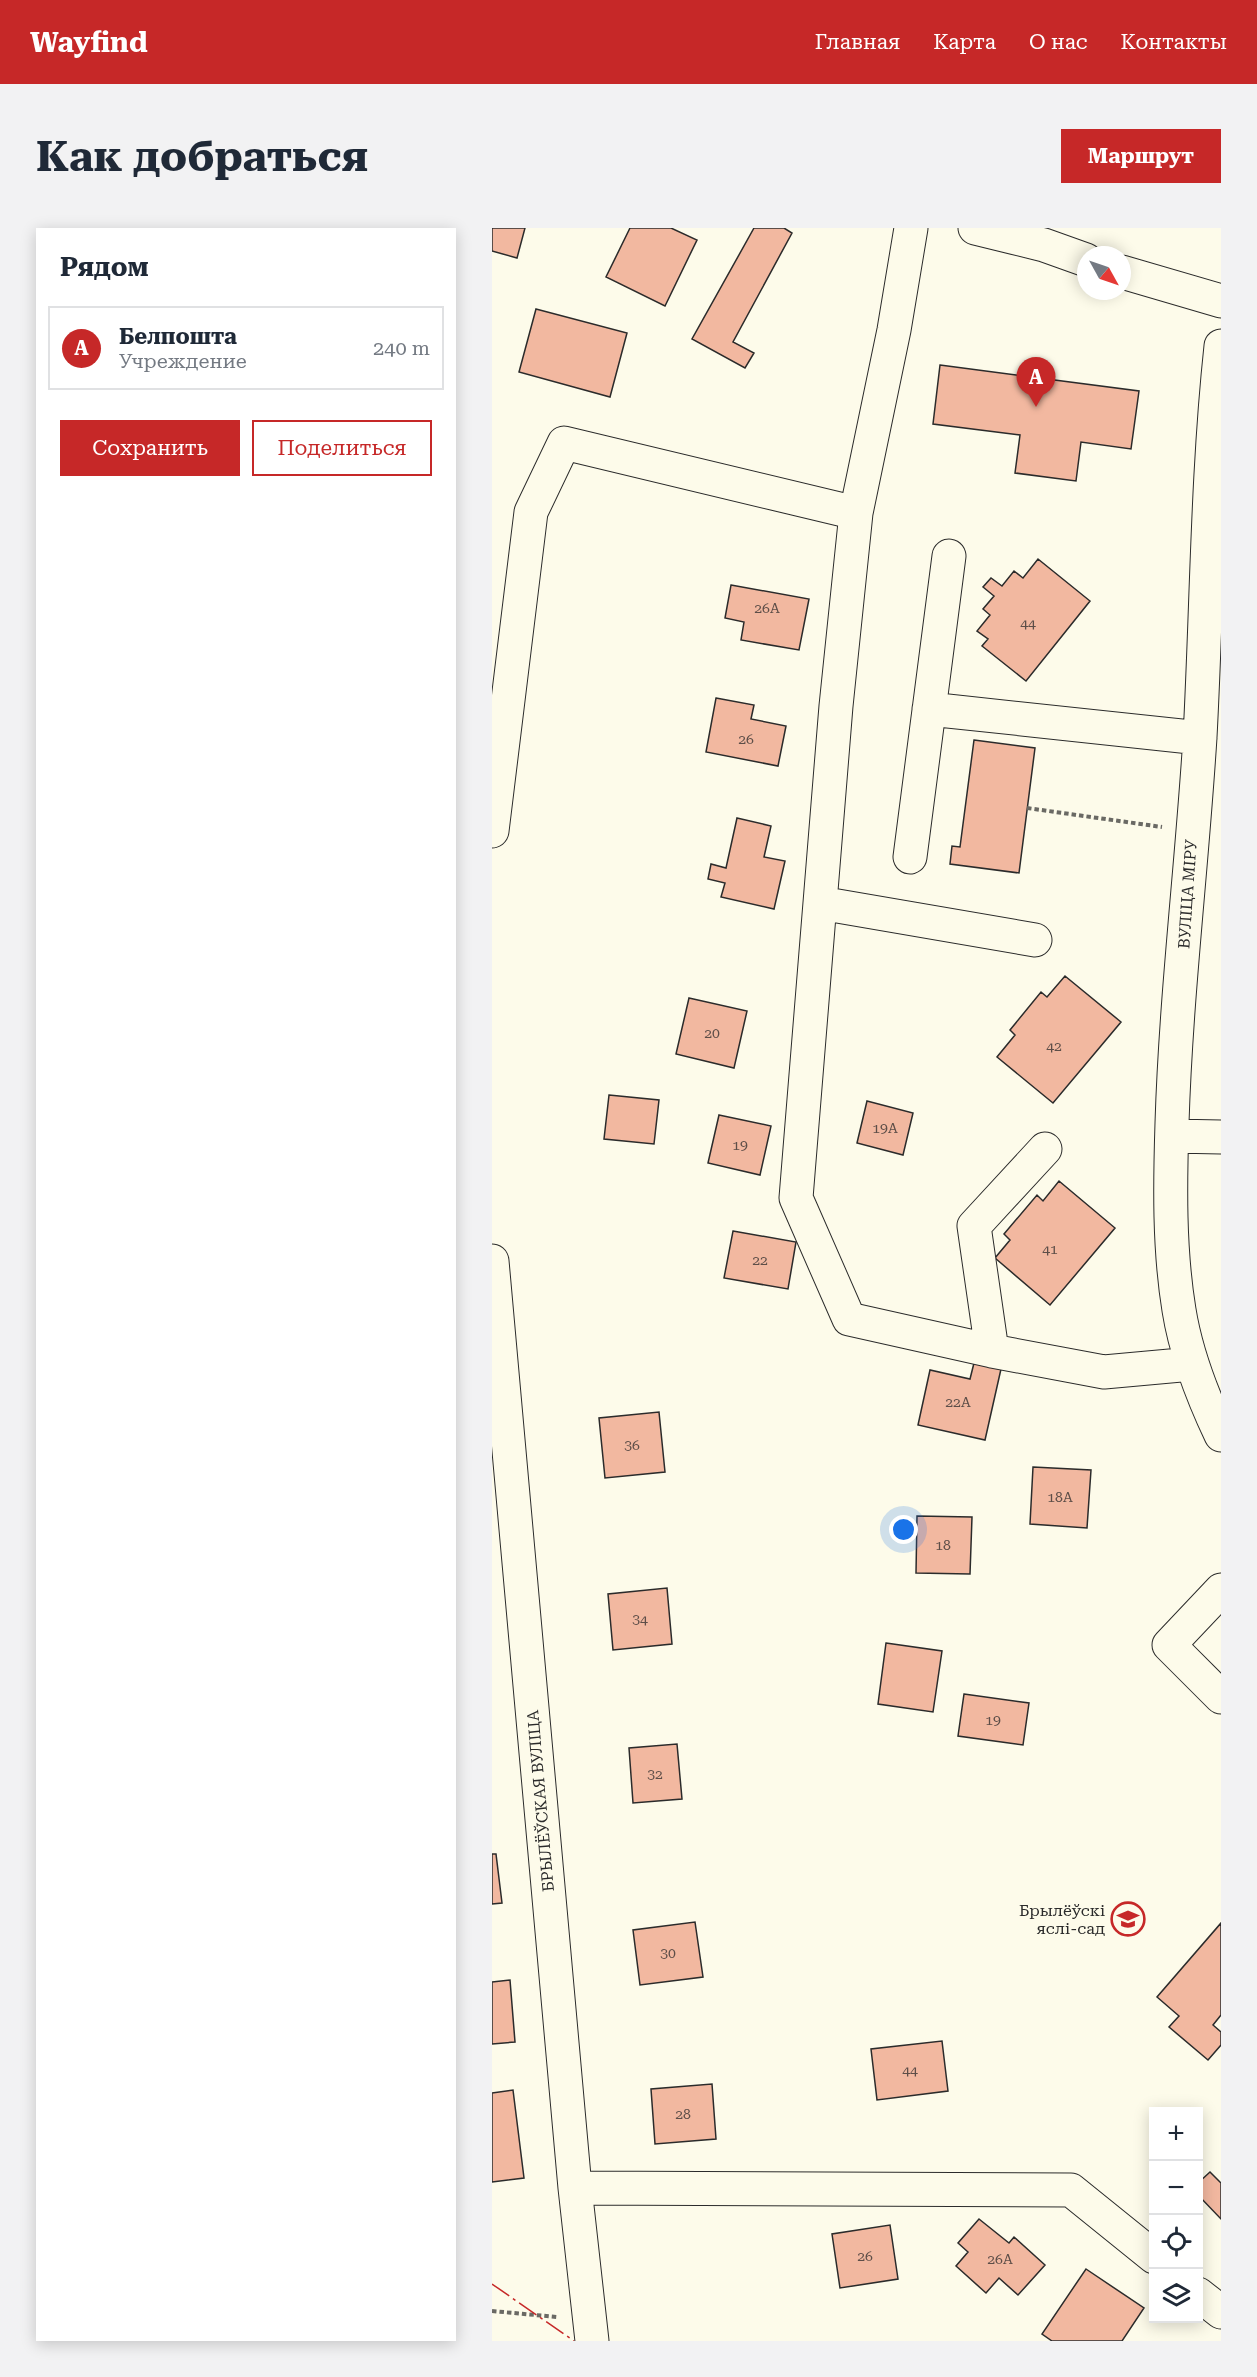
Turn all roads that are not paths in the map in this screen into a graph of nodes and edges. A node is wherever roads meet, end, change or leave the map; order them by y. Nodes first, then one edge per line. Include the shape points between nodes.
1 (910, 228) edge
2 (975, 228) edge
3 (1077, 257) edge
4 (1131, 275) edge
5 (1221, 301) edge
6 (1221, 346) edge
7 (856, 513) junction
8 (949, 556) dead end
9 (929, 709) junction
10 (1200, 738) junction
11 (492, 831) edge
12 (910, 857) dead end
13 (820, 903) junction
14 (1035, 940) dead end
15 (1172, 1136) junction
16 (1221, 1137) edge
17 (1045, 1149) dead end
18 (492, 1262) edge
19 (992, 1351) junction
20 (1192, 1365) junction
21 (1221, 1435) edge
22 (1221, 1590) edge
23 (1221, 1697) edge
24 (575, 2188) junction
25 (1149, 2253) edge
26 (1203, 2298) edge
27 (1221, 2312) edge
28 (591, 2331) edge

1 - 7 street via 894,330
2 - 3 street
4 - 5 street
6 - 10 street, ВУЛІЦА МІРУ via 1212,428
7 - 11 street via 564,443 531,512
7 - 13 street
8 - 9 street
9 - 10 street
9 - 12 street
10 - 15 street, ВУЛІЦА МІРУ via 1174,1060
13 - 14 street
13 - 19 street via 796,1198 849,1319
15 - 16 street
15 - 20 street, ВУЛІЦА МІРУ via 1170,1188 1178,1299
17 - 19 street via 974,1226
18 - 24 street, БРЫЛЁЎСКАЯ ВУЛІЦА
19 - 20 street via 1104,1372
20 - 21 street, ВУЛІЦА МІРУ
22 - 23 street via 1169,1645
24 - 25 street via 1071,2190
24 - 28 street, БРЫЛЁЎСКАЯ ВУЛІЦА
26 - 27 street

